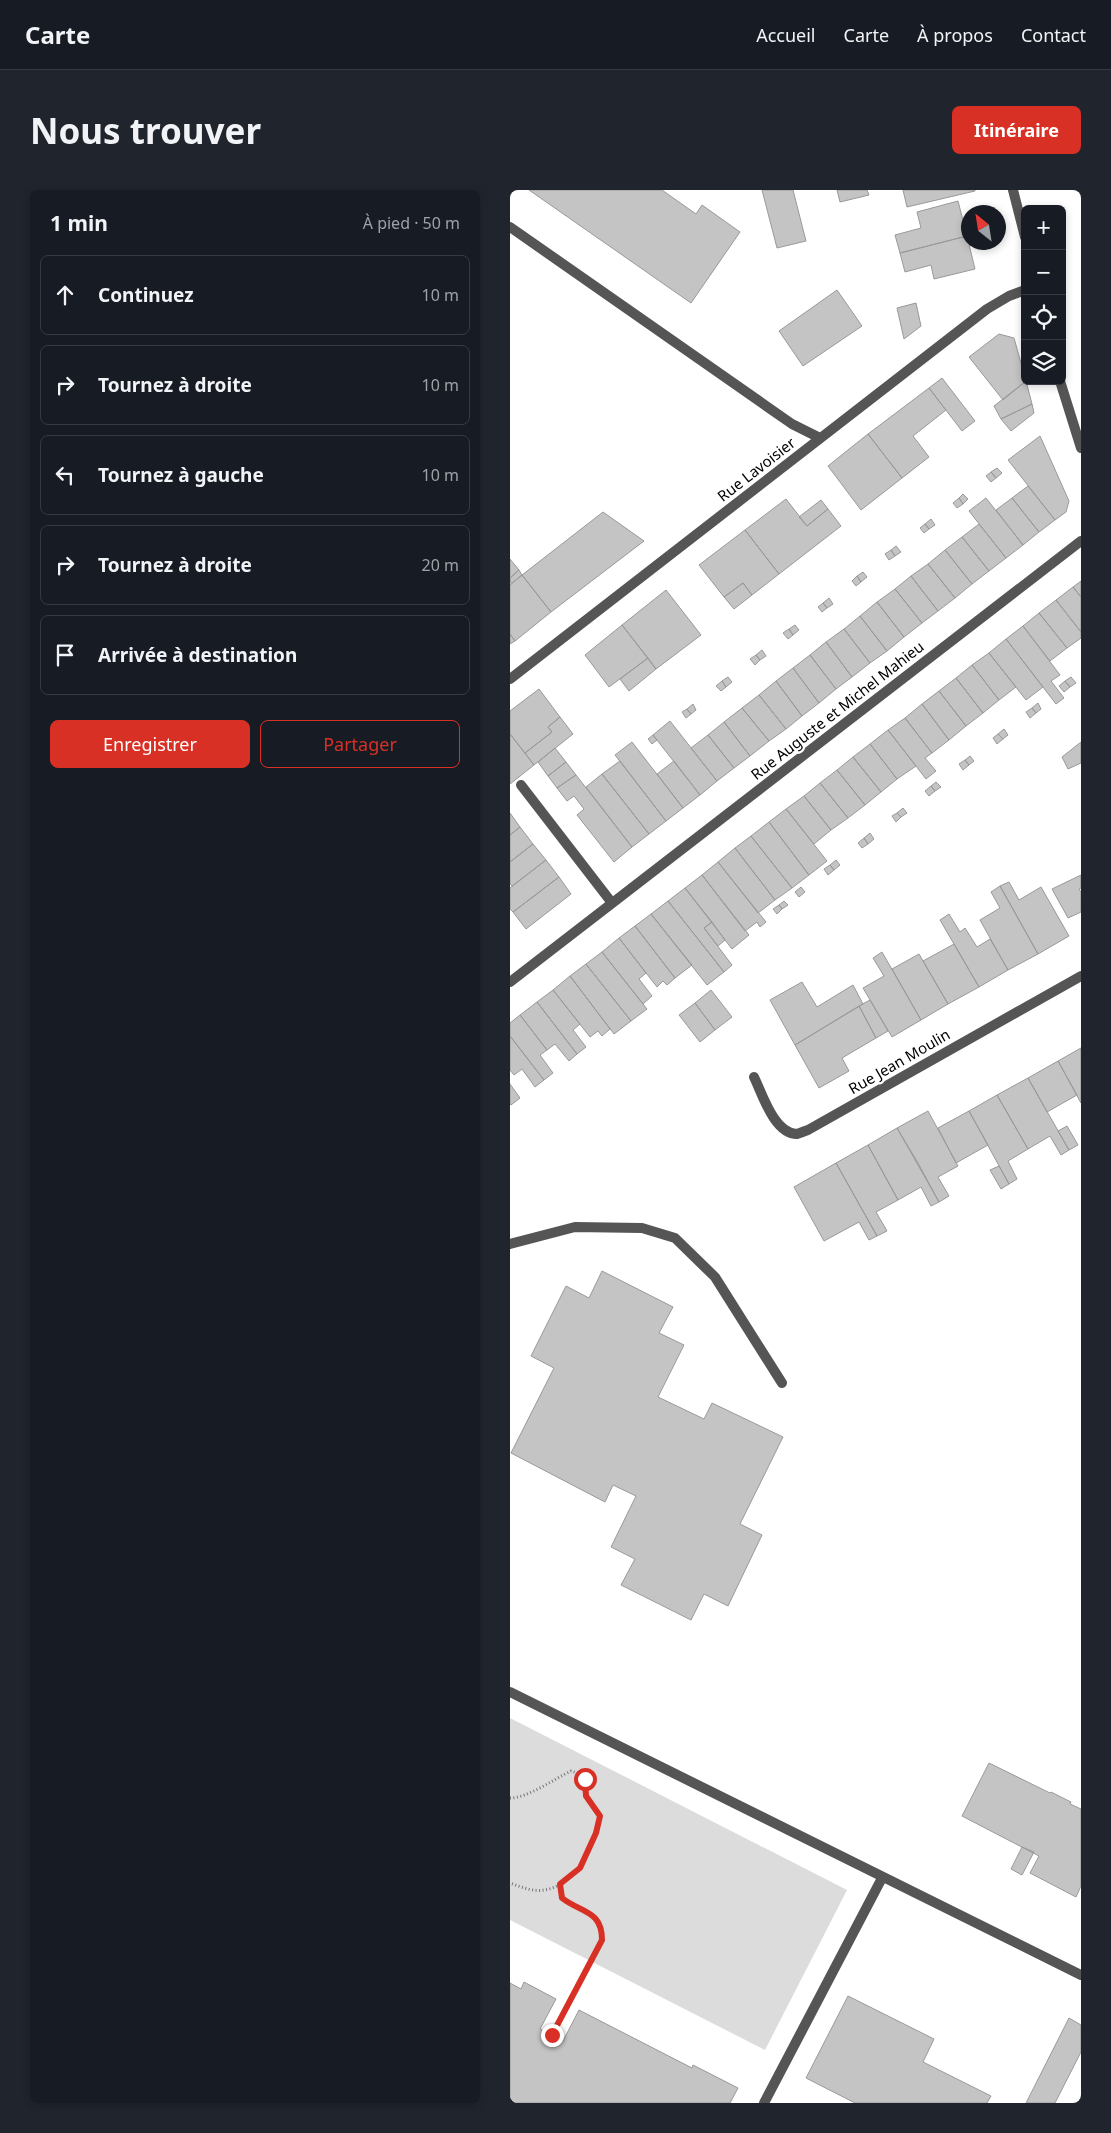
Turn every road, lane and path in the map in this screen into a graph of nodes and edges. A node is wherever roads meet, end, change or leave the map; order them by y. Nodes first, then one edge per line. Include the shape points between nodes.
1 (1013, 190) edge
2 (1021, 221) edge
3 (510, 227) edge
4 (1021, 292) edge
5 (1061, 385) edge
6 (820, 438) junction
7 (1081, 448) edge
8 (1081, 541) edge
9 (510, 679) edge
10 (521, 786) dead end
11 (612, 903) junction
12 (1081, 976) edge
13 (510, 982) edge
14 (754, 1077) dead end
15 (510, 1244) edge
16 (782, 1383) dead end
17 (510, 1692) edge
18 (510, 1798) edge
19 (882, 1878) junction
20 (510, 1883) edge
21 (560, 1884) junction
22 (1081, 1975) edge
23 (552, 2035) dead end
24 (768, 2102) edge

1 - 2 street
3 - 6 street via 792,424
4 - 6 street, Rue Lavoisier via 987,309
5 - 7 street
6 - 9 street, Rue Lavoisier
8 - 11 street, Rue Auguste et Michel Mahieu
10 - 11 street
11 - 13 street, Rue Auguste et Michel Mahieu
12 - 14 street, Rue Jean Moulin via 797,1134 779,1126
15 - 16 street via 575,1227 642,1228 675,1238 715,1277
17 - 19 street
18 - 21 path via 532,1791 571,1771 585,1779 586,1796 600,1816 596,1833 580,1868
19 - 22 street
19 - 24 street
20 - 21 path via 526,1889 545,1890
21 - 23 path via 562,1898 597,1918 602,1940

